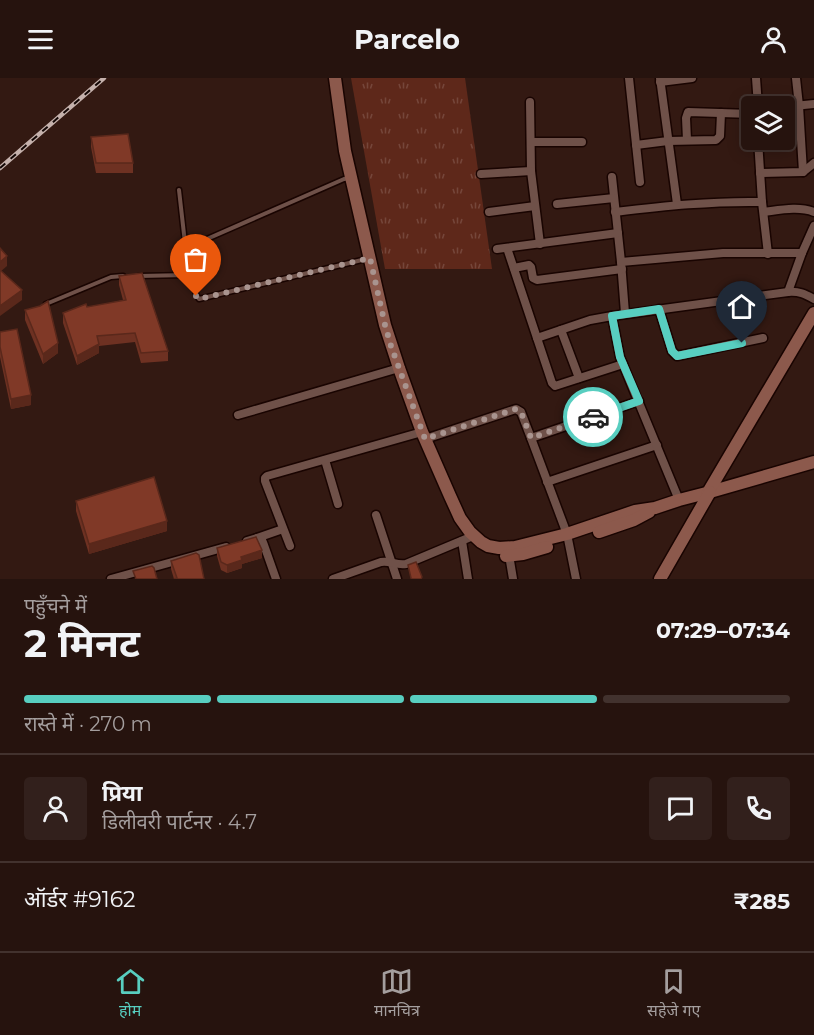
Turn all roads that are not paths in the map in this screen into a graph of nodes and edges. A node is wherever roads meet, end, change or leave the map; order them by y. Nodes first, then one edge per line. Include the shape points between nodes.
1 (328, 78) edge
2 (335, 78) edge
3 (629, 78) edge
4 (692, 78) edge
5 (756, 78) edge
6 (796, 78) edge
7 (660, 80) edge
8 (757, 96) edge
9 (530, 102) dead end
10 (814, 104) edge
11 (795, 106) edge
12 (799, 106) junction
13 (721, 113) junction
14 (741, 114) edge
15 (687, 140) junction
16 (668, 141) junction
17 (531, 142) junction
18 (582, 142) dead end
19 (636, 145) junction
20 (759, 150) edge
21 (814, 163) edge
22 (531, 171) junction
23 (803, 172) junction
24 (760, 173) junction
25 (481, 174) dead end
26 (612, 177) dead end
27 (347, 178) junction
28 (640, 182) dead end
29 (179, 190) dead end
30 (614, 198) junction
31 (762, 202) junction
32 (557, 204) dead end
33 (677, 204) junction
34 (535, 206) junction
35 (489, 212) dead end
36 (615, 212) junction
37 (764, 212) junction
38 (814, 212) edge
39 (814, 229) edge
40 (618, 233) junction
41 (540, 244) junction
42 (507, 248) junction
43 (497, 249) dead end
44 (802, 253) junction
45 (768, 254) junction
46 (367, 258) junction
47 (622, 266) junction
48 (514, 268) junction
49 (123, 276) edge
50 (135, 276) edge
51 (788, 292) junction
52 (814, 299) edge
53 (41, 306) edge
54 (659, 309) junction
55 (625, 313) junction
56 (814, 313) edge
57 (612, 316) junction
58 (561, 330) junction
59 (537, 338) junction
60 (763, 338) dead end
61 (623, 364) junction
62 (395, 370) junction
63 (579, 378) junction
64 (639, 401) junction
65 (238, 415) dead end
66 (421, 435) junction
67 (531, 438) junction
68 (657, 445) junction
69 (325, 460) junction
70 (814, 462) edge
71 (547, 482) junction
72 (706, 493) junction
73 (679, 500) junction
74 (338, 504) dead end
75 (376, 515) dead end
76 (283, 529) junction
77 (568, 537) junction
78 (257, 538) junction
79 (467, 538) junction
80 (290, 546) dead end
81 (510, 555) junction
82 (393, 563) junction
83 (111, 579) edge
84 (276, 579) edge
85 (333, 579) edge
86 (397, 579) edge
87 (468, 579) edge
88 (513, 579) edge
89 (576, 579) edge
90 (652, 579) edge
91 (660, 579) edge

1 - 27 main road via 334,130
2 - 27 main road
3 - 19 street
4 - 7 street
5 - 8 street
6 - 12 street
7 - 16 street
9 - 17 street
10 - 12 street
11 - 12 street
12 - 23 street
13 - 14 street
13 - 15 street via 718,139
13 - 15 street via 688,112
15 - 16 street
16 - 19 street
16 - 33 street
17 - 18 street
17 - 22 street
19 - 28 street
20 - 24 street
21 - 23 street
22 - 25 street
22 - 34 street
23 - 24 street
24 - 31 street
26 - 30 street
27 - 29 lane via 191,246 185,243
27 - 46 main road
30 - 32 street
30 - 36 street
31 - 33 street
31 - 37 street
33 - 36 street
34 - 35 street
34 - 41 street
36 - 40 street
37 - 38 street
37 - 45 street
39 - 44 street
40 - 41 street
40 - 47 street
41 - 42 street
42 - 43 street
42 - 48 street
44 - 45 street
44 - 51 street
45 - 47 street via 723,253
46 - 50 lane via 199,299 187,275
46 - 62 main road via 379,326
47 - 48 street via 537,280 529,265
47 - 55 street
48 - 59 street
49 - 53 lane via 111,277
51 - 52 street via 805,293
51 - 54 street
54 - 55 street
54 - 60 street via 677,356
55 - 57 street
56 - 72 main road
57 - 58 street
57 - 61 street
58 - 59 street
58 - 63 street
59 - 63 street via 553,386
61 - 63 street
61 - 64 street
62 - 65 street
62 - 66 main road
64 - 67 street
64 - 68 street
66 - 67 street via 516,409 521,412
66 - 69 street
66 - 79 main road via 444,499
67 - 71 street
68 - 71 street
68 - 73 street
69 - 74 street
69 - 76 street via 265,478
70 - 72 main road
71 - 77 street
72 - 73 main road
72 - 90 main road
72 - 91 main road
73 - 77 main road via 634,520
75 - 82 street
76 - 78 street
76 - 80 street
77 - 79 main road via 499,548
77 - 81 main road
77 - 89 street
78 - 83 street
78 - 84 street via 262,540
79 - 81 main road via 486,553
79 - 82 street via 406,564
79 - 87 street
81 - 88 street
82 - 85 street via 381,562
82 - 86 street

